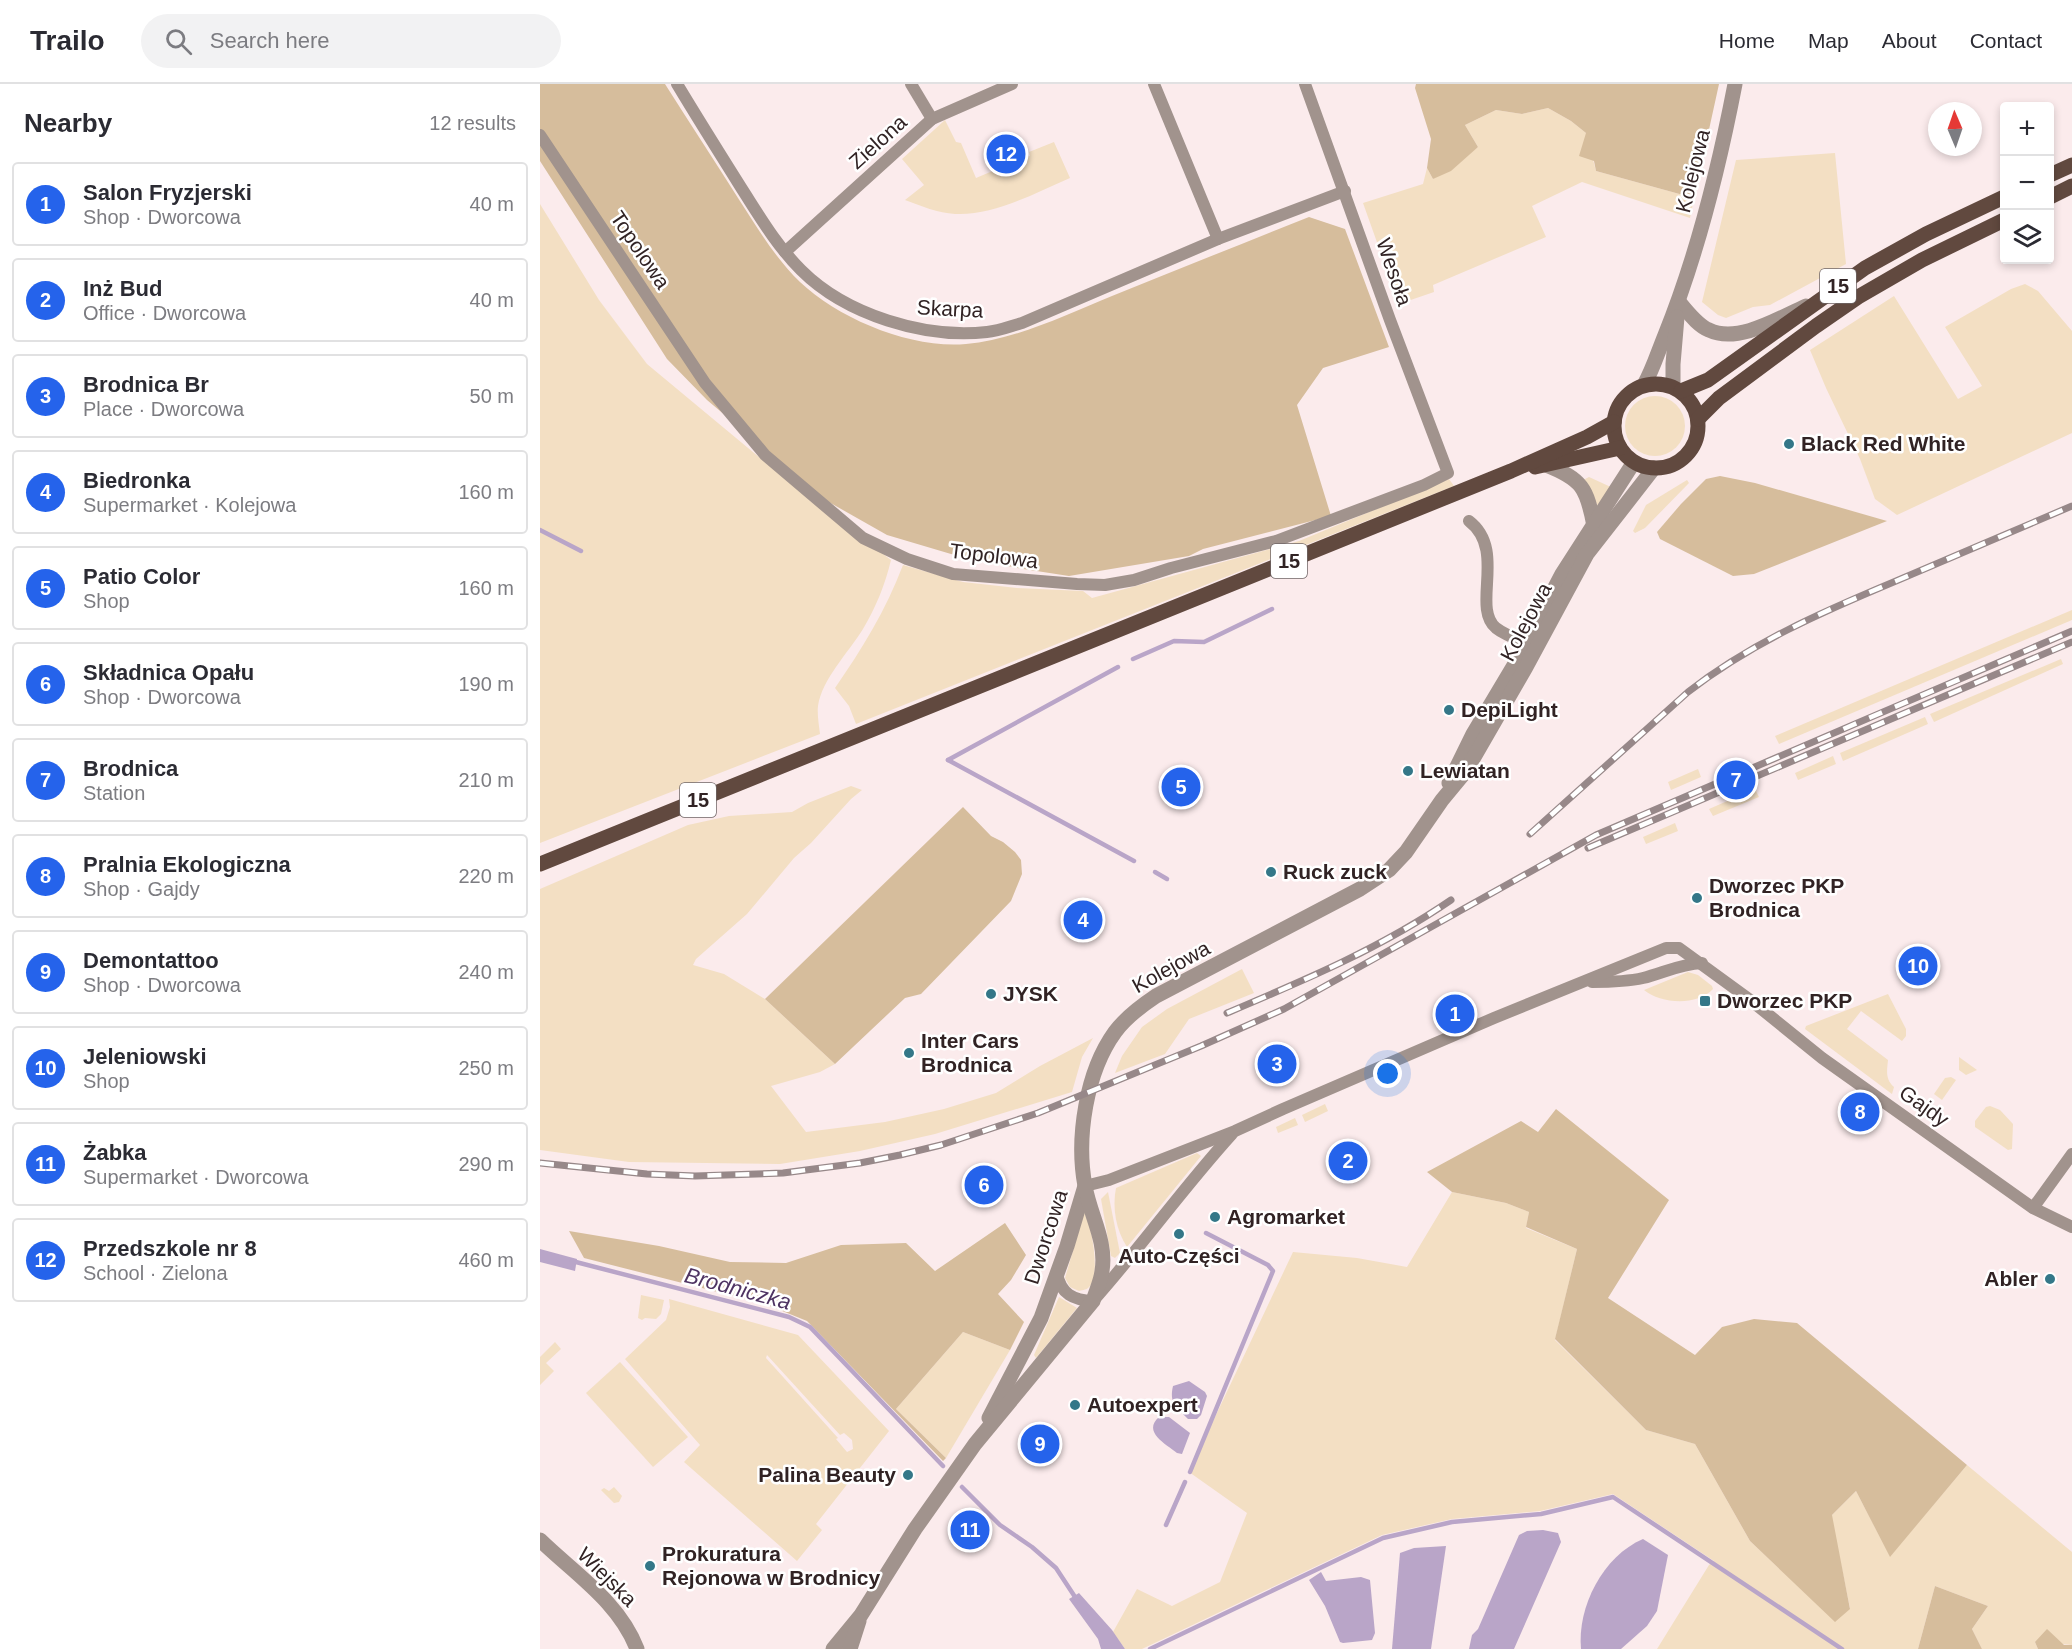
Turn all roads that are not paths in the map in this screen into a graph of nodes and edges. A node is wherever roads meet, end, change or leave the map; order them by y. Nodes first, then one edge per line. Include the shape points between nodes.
1 (676, 84) edge
2 (910, 84) edge
3 (917, 84) edge
4 (1012, 84) edge
5 (1154, 84) edge
6 (1305, 84) edge
7 (1735, 84) edge
8 (932, 119) junction
9 (540, 135) edge
10 (2072, 165) edge
11 (2054, 173) edge
12 (2072, 186) edge
13 (1345, 191) junction
14 (2054, 195) edge
15 (2000, 199) edge
16 (2000, 222) edge
17 (1218, 239) junction
18 (785, 252) junction
19 (1679, 302) junction
20 (1814, 303) junction
21 (1644, 385) junction
22 (1677, 389) junction
23 (1698, 419) junction
24 (1614, 422) junction
25 (1620, 448) junction
26 (1634, 462) junction
27 (1546, 465) junction
28 (1654, 468) junction
29 (1511, 471) junction
30 (1448, 473) joint
31 (1469, 521) dead end
32 (1594, 525) junction
33 (1532, 645) junction
34 (540, 864) edge
35 (1702, 963) junction
36 (1587, 981) junction
37 (1235, 1131) junction
38 (2072, 1154) edge
39 (1085, 1186) junction
40 (2033, 1208) junction
41 (2072, 1227) edge
42 (1057, 1274) junction
43 (1093, 1301) junction
44 (975, 1444) junction
45 (540, 1540) edge
46 (861, 1615) junction
47 (637, 1649) edge
48 (833, 1649) edge
49 (850, 1649) edge

1 - 18 street, Skarpa
2 - 8 street
3 - 8 street
4 - 8 street, Zielona
5 - 17 street
6 - 13 street, Wesoła
7 - 19 street, Kolejowa
8 - 18 street, Zielona
9 - 30 street, Topolowa via 705,382 765,455 863,538 907,559 953,574 1105,585 1276,541 1424,486
10 - 11 main road
12 - 14 main road
13 - 17 street, Skarpa
13 - 30 street, Wesoła
15 - 20 main road, 15 via 1865,267
16 - 23 main road, 15 via 1858,297 1719,398
17 - 18 street, Skarpa via 1023,322 988,332 958,333 902,325 864,312 802,272
19 - 20 street via 1700,325 1732,335 1746,333
19 - 21 street, Kolejowa
19 - 22 street, Kolejowa via 1672,364
20 - 22 main road, 15 via 1708,380
21 - 22 main road, 15 via 1664,384
21 - 24 main road via 1623,399
22 - 23 main road via 1689,399
23 - 28 main road via 1695,444 1688,454 1666,467
24 - 25 main road
24 - 29 main road, 15
25 - 26 main road
25 - 27 main road, 15
26 - 28 main road
26 - 32 street, Kolejowa
27 - 29 main road, 15
27 - 32 street via 1566,473 1584,490
28 - 33 street, Kolejowa via 1587,555
29 - 34 main road, 15
31 - 33 street via 1479,528 1486,542 1489,618 1494,627
32 - 33 street, Kolejowa via 1562,574
33 - 39 street, Kolejowa via 1479,737 1466,771 1389,870 1360,890 1156,996 1115,1032 1092,1081 1086,1107
35 - 36 street, Dworcowa via 1627,981
35 - 36 street, Dworcowa via 1679,948 1666,948
35 - 40 street, Gajdy via 1822,1058
36 - 37 street, Dworcowa
37 - 39 street, Dworcowa
37 - 43 street, Dworcowa
38 - 40 street
39 - 42 street, Dworcowa
39 - 43 street, Kolejowa via 1103,1259
40 - 41 street, Gajdy
42 - 43 street via 1059,1284 1070,1297
42 - 44 street, Dworcowa via 1041,1318
43 - 44 street, Dworcowa
44 - 46 street, Dworcowa
45 - 47 street, Wiejska via 609,1603
46 - 48 street, Dworcowa
46 - 49 street, Dworcowa

